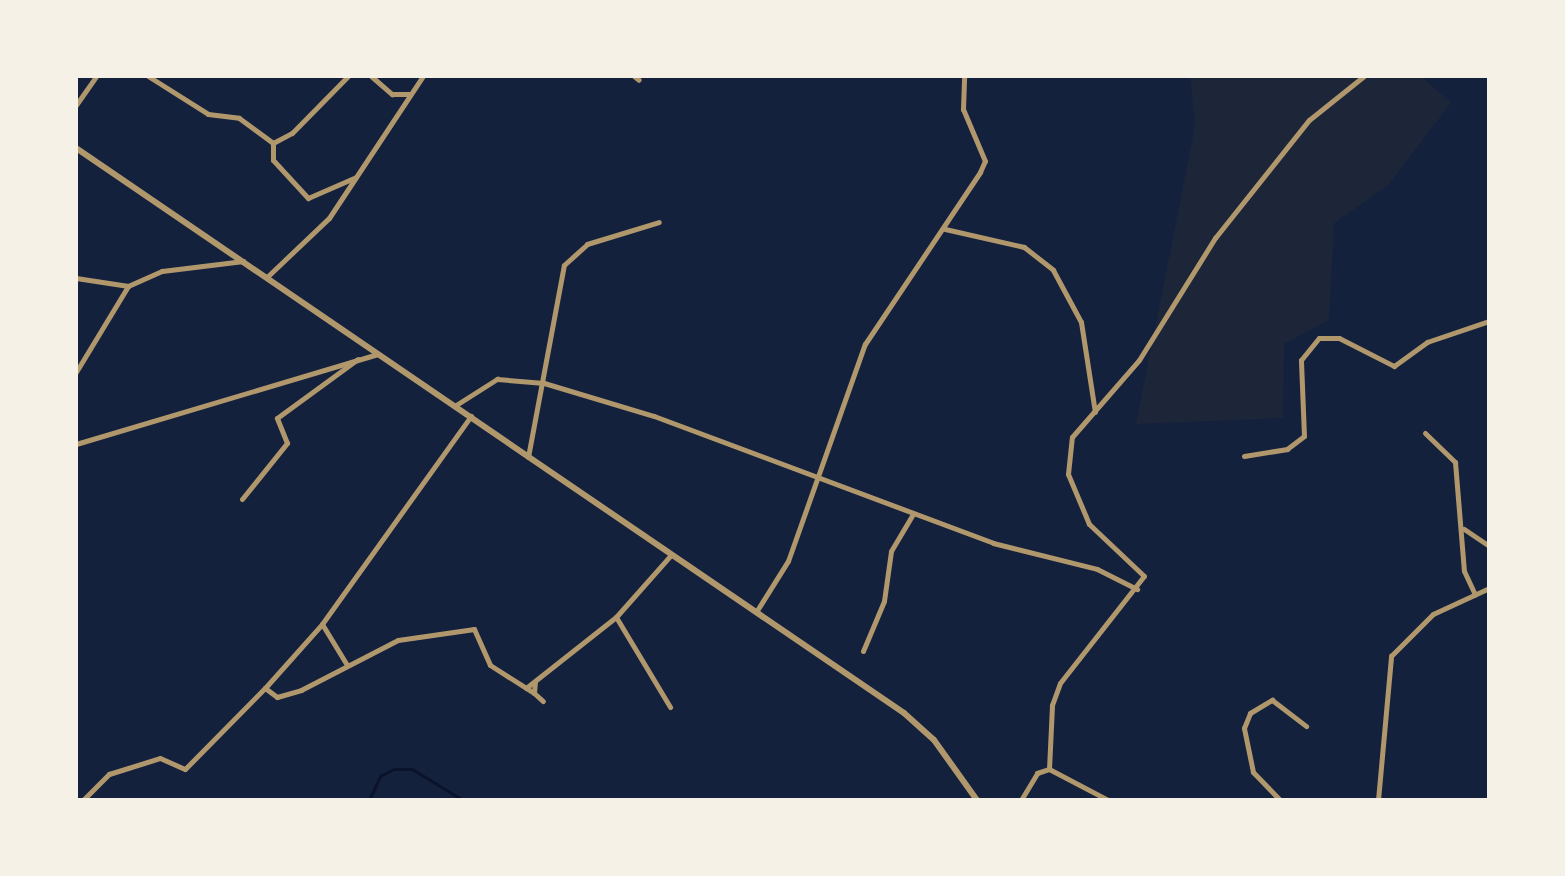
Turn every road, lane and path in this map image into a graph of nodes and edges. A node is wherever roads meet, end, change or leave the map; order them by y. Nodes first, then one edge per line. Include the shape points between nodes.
1 (96, 76) edge
2 (148, 76) edge
3 (348, 76) edge
4 (371, 76) edge
5 (423, 76) edge
6 (964, 76) edge
7 (1364, 76) edge
8 (409, 94) junction
9 (76, 105) edge
10 (273, 143) junction
11 (76, 148) edge
12 (357, 176) junction
13 (659, 222) dead end
14 (945, 229) junction
15 (247, 261) junction
16 (268, 276) junction
17 (76, 278) edge
18 (128, 286) junction
19 (1489, 321) edge
20 (378, 354) junction
21 (358, 358) junction
22 (76, 372) edge
23 (544, 383) junction
24 (456, 405) junction
25 (1095, 412) junction
26 (471, 416) junction
27 (1425, 433) dead end
28 (76, 444) edge
29 (1244, 456) dead end
30 (528, 458) junction
31 (813, 479) junction
32 (242, 499) dead end
33 (913, 514) junction
34 (1463, 528) junction
35 (1489, 546) edge
36 (670, 556) junction
37 (1489, 588) edge
38 (1137, 589) junction
39 (1475, 595) junction
40 (755, 613) junction
41 (616, 617) junction
42 (322, 624) junction
43 (863, 651) dead end
44 (347, 665) junction
45 (535, 682) junction
46 (265, 688) junction
47 (526, 688) junction
48 (534, 693) junction
49 (543, 701) dead end
50 (670, 707) dead end
51 (1306, 726) dead end
52 (1049, 769) junction
53 (83, 800) edge
54 (977, 800) edge
55 (1021, 800) edge
56 (1108, 800) edge
57 (1280, 800) edge
58 (1378, 800) edge

1 - 9 street
2 - 10 street via 208,114 239,118
3 - 10 street via 292,133
4 - 8 street via 392,94
5 - 8 street
6 - 14 street via 968,130 985,161
7 - 25 street via 1309,120
8 - 12 street
10 - 12 street via 273,160 308,198
11 - 15 street
12 - 16 street via 329,218
13 - 23 street via 587,244 564,265
14 - 25 street via 1024,247 1053,270 1081,322
14 - 31 street via 865,344
15 - 16 street
15 - 18 street via 162,271
16 - 20 street
17 - 18 street
18 - 22 street
19 - 29 street via 1427,342 1394,366 1339,338 1319,338 1301,360 1304,436 1287,449
20 - 21 street
20 - 24 street
21 - 28 street
21 - 32 street via 277,418 287,443
23 - 24 street via 497,379
23 - 30 street
23 - 31 street
24 - 26 street
25 - 38 street via 1065,454 1068,474 1097,536 1142,572
26 - 30 street
26 - 42 street
27 - 34 street via 1455,462
30 - 36 street
31 - 33 street
31 - 40 street via 788,561
33 - 38 street via 1097,569
33 - 43 street via 891,551 884,601
34 - 35 street
34 - 39 street via 1464,571
36 - 40 street
36 - 41 street
37 - 39 street
38 - 52 street via 1060,683
39 - 58 street via 1433,614 1391,656
40 - 54 street via 904,713 952,761
41 - 45 street
41 - 50 street
42 - 44 street
42 - 46 street
44 - 46 street via 285,696
44 - 47 street via 387,643 461,627 478,632 490,665
45 - 47 street
45 - 48 street
46 - 53 street via 185,769 160,758 109,774
47 - 48 street
48 - 49 street
51 - 57 street via 1272,700 1250,713 1244,728 1253,772
52 - 55 street via 1037,773
52 - 56 street

